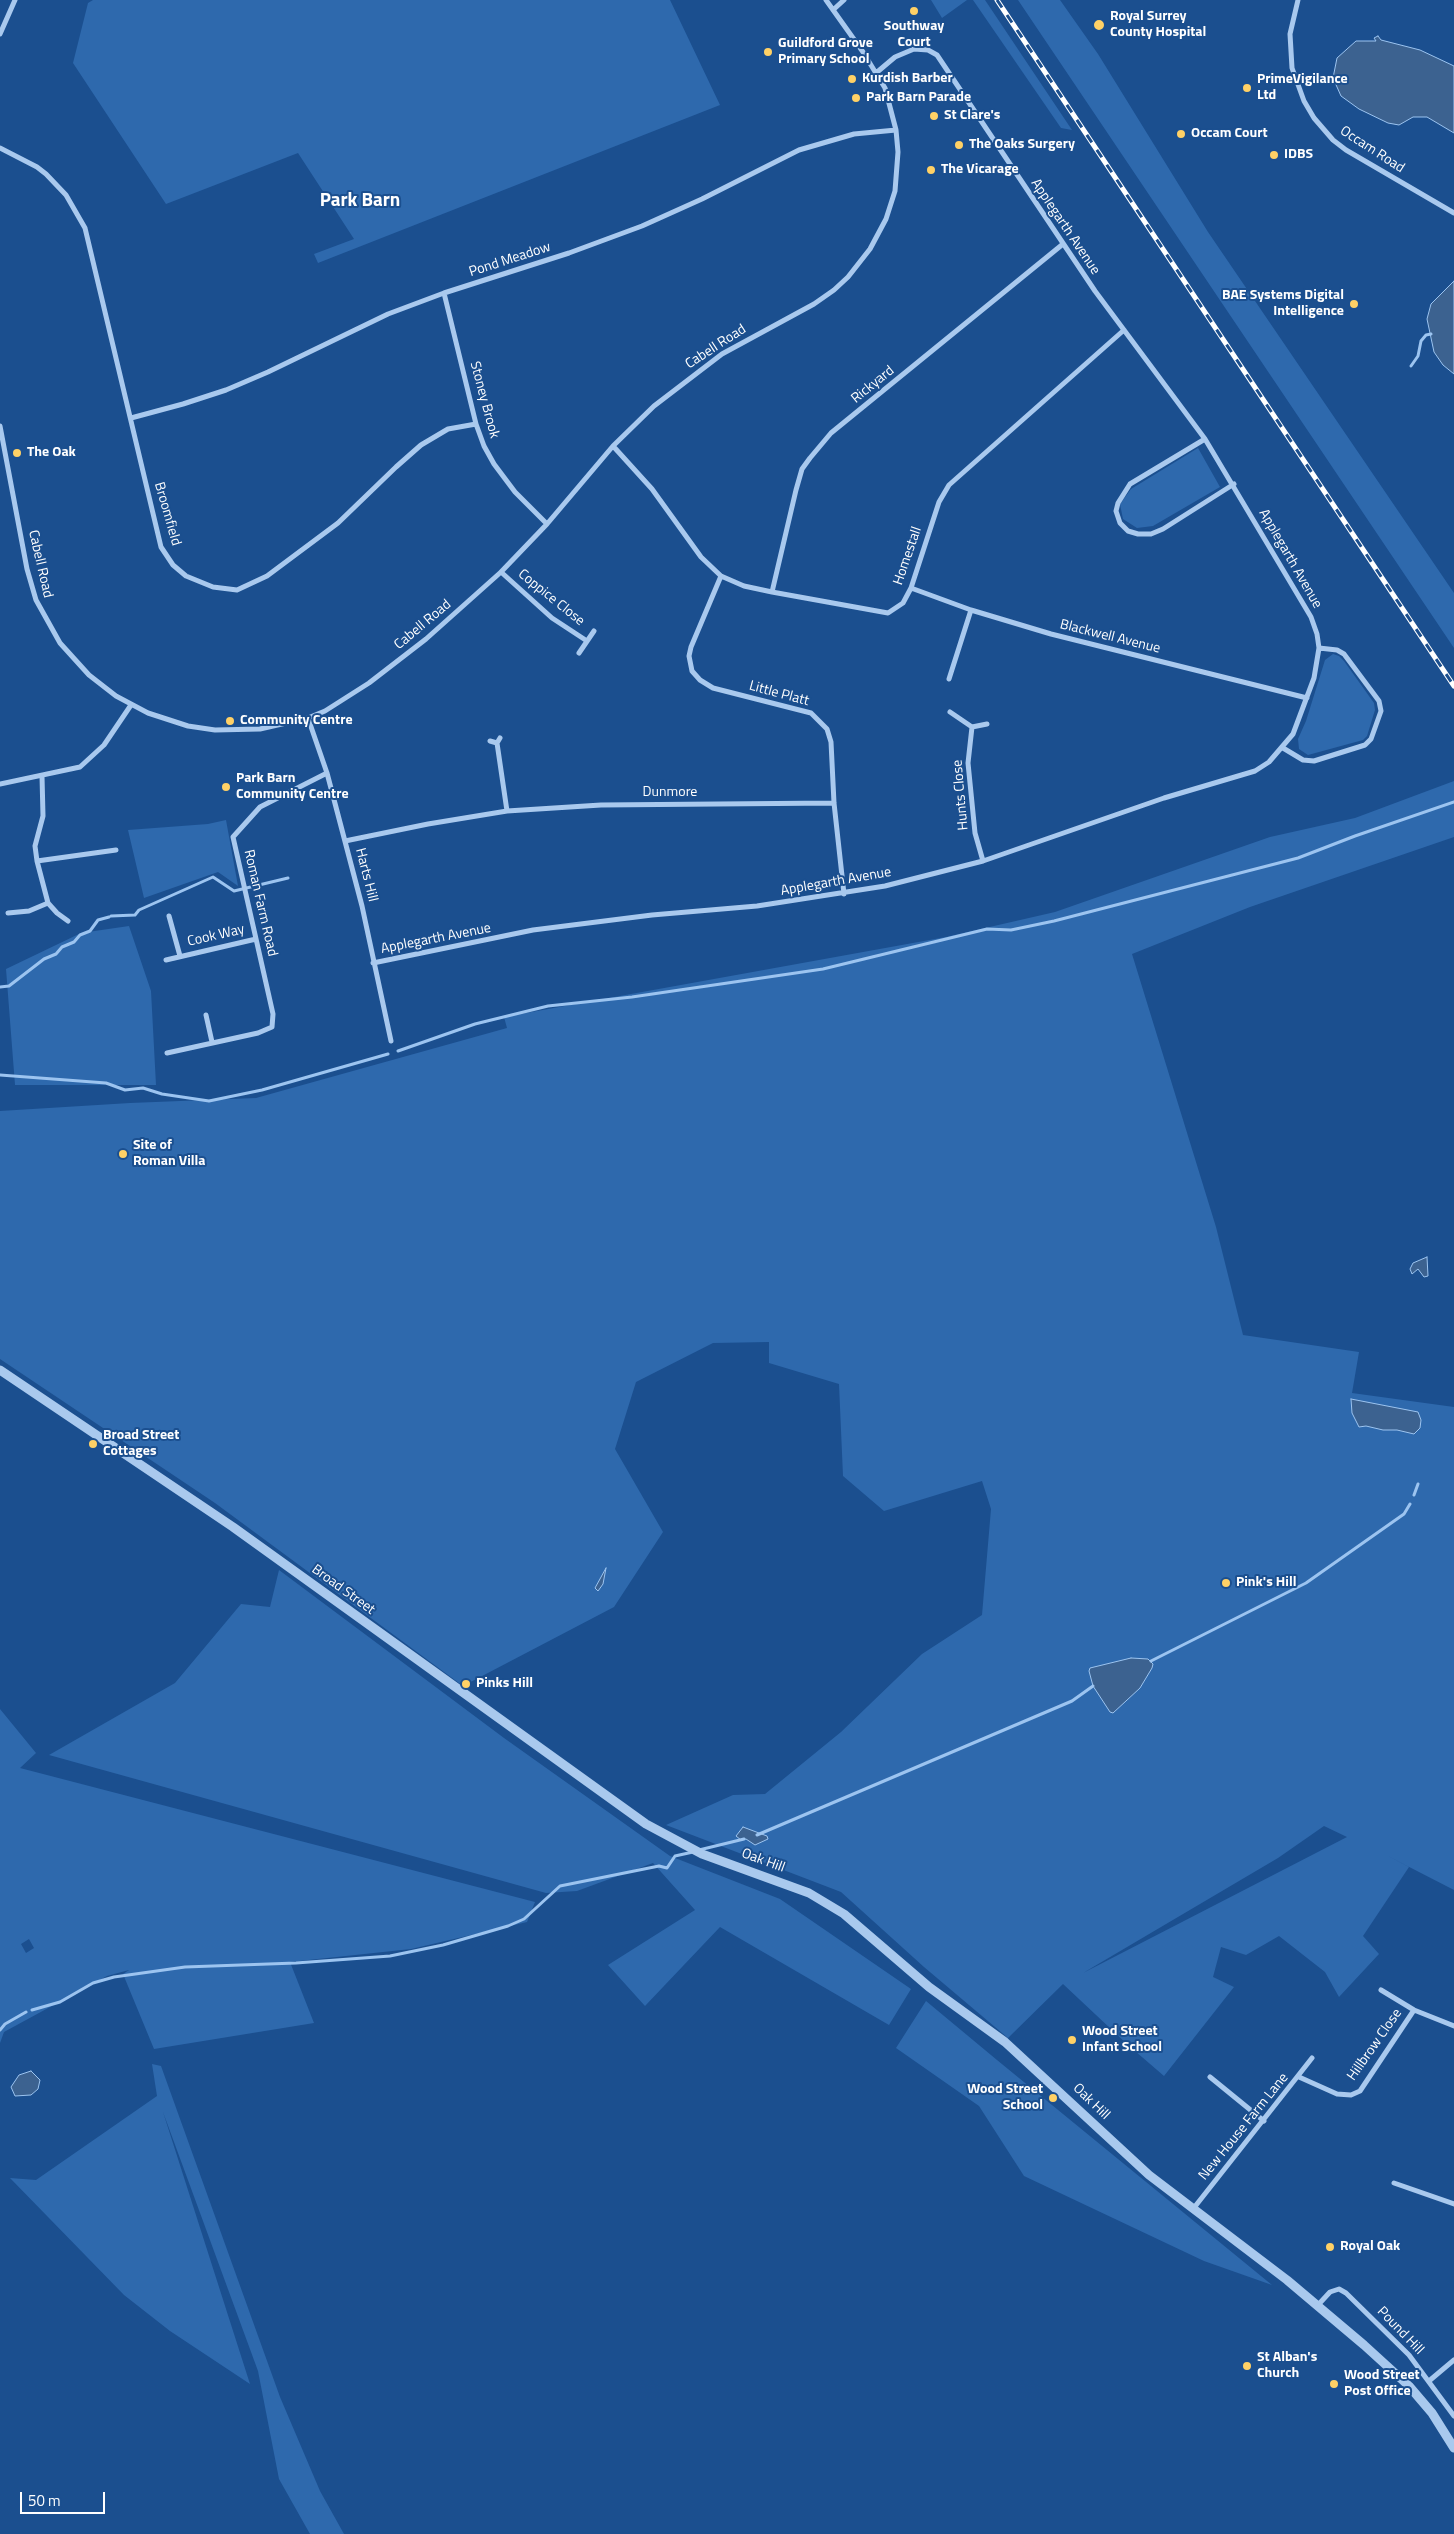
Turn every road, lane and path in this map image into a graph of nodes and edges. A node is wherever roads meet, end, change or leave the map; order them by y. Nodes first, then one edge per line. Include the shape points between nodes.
1 (15, 0) edge
2 (826, 0) edge
3 (844, 0) edge
4 (1298, 0) edge
5 (833, 10) junction
6 (0, 34) edge
7 (876, 72) junction
8 (896, 130) junction
9 (0, 148) edge
10 (1454, 213) edge
11 (1062, 244) junction
12 (444, 293) junction
13 (1124, 330) junction
14 (131, 418) junction
15 (476, 424) junction
16 (0, 426) edge
17 (1205, 439) junction
18 (612, 446) junction
19 (1234, 484) junction
20 (547, 524) junction
21 (501, 572) junction
22 (721, 576) junction
23 (911, 588) junction
24 (772, 592) junction
25 (970, 610) junction
26 (594, 630) dead end
27 (587, 641) junction
28 (1319, 648) junction
29 (579, 653) dead end
30 (949, 678) dead end
31 (1307, 698) junction
32 (131, 705) junction
33 (950, 712) dead end
34 (308, 718) junction
35 (987, 724) dead end
36 (972, 726) junction
37 (500, 738) dead end
38 (490, 741) dead end
39 (497, 743) junction
40 (1283, 748) junction
41 (328, 773) junction
42 (42, 776) junction
43 (0, 784) edge
44 (834, 803) junction
45 (507, 811) junction
46 (346, 841) junction
47 (116, 850) dead end
48 (37, 861) junction
49 (983, 861) junction
50 (844, 894) junction
51 (48, 903) junction
52 (8, 913) dead end
53 (169, 916) dead end
54 (68, 921) dead end
55 (256, 938) junction
56 (180, 956) junction
57 (166, 960) dead end
58 (373, 963) junction
59 (206, 1016) dead end
60 (391, 1041) dead end
61 (212, 1042) junction
62 (167, 1053) dead end
63 (0, 1370) edge
64 (666, 1836) joint
65 (1381, 1990) dead end
66 (1414, 2010) junction
67 (1454, 2026) edge
68 (1312, 2058) dead end
69 (1210, 2077) dead end
70 (1299, 2077) junction
71 (1264, 2121) junction
72 (1394, 2183) dead end
73 (1454, 2204) edge
74 (1192, 2209) junction
75 (1318, 2305) junction
76 (1454, 2360) edge
77 (1430, 2381) junction
78 (1454, 2416) edge
79 (1454, 2448) edge

1 - 6 street
2 - 5 street, Cabell Road
3 - 5 street
4 - 10 street, Occam Road via 1290,34 1292,68 1314,118 1346,150
5 - 7 street, Cabell Road
7 - 8 street, Cabell Road via 885,88
7 - 11 street, Applegarth Avenue via 914,49 933,52
8 - 12 street, Pond Meadow via 854,134 799,150 642,226
8 - 18 street, Cabell Road via 895,191 886,219 870,250 848,277 814,304 744,340 700,369
9 - 14 street, Broomfield via 46,174 76,210 90,246
11 - 13 street, Applegarth Avenue
11 - 24 street, Rickyard via 831,433 810,458 802,470 796,490
12 - 14 street, Pond Meadow via 388,314 226,390
12 - 15 street, Stoney Brook
13 - 17 street, Applegarth Avenue
13 - 23 street, Homestall via 949,485 939,502
14 - 15 street, Broomfield via 161,547 173,565 186,576 213,588 237,590 267,576 338,523 421,446 448,429
15 - 20 street, Stoney Brook via 494,464 515,492
16 - 32 street, Cabell Road via 27,569 39,608 60,643 77,663 102,686
17 - 19 street, Applegarth Avenue
17 - 19 street via 1130,484 1118,503 1116,511 1120,523 1128,531 1151,534
18 - 20 street, Cabell Road
18 - 22 street, Homestall via 652,489 701,557
19 - 28 street, Applegarth Avenue via 1311,617
20 - 21 street, Cabell Road
21 - 27 street, Coppice Close via 552,618
21 - 34 street, Cabell Road via 384,672 342,701
22 - 24 street, Homestall via 744,586
22 - 44 street, Little Platt via 691,647 692,670 700,680 714,688 811,713 819,720 831,742
23 - 24 street, Homestall via 903,603 888,613
23 - 25 street, Blackwell Avenue
25 - 30 street
25 - 31 street, Blackwell Avenue via 1051,634
26 - 27 street, Coppice Close
27 - 29 street, Coppice Close
28 - 31 street, Applegarth Avenue
28 - 40 street via 1344,654 1379,701 1381,711 1371,739 1365,745 1314,761 1303,760
31 - 40 street, Applegarth Avenue via 1293,734
32 - 34 street, Cabell Road via 166,720 215,730 260,729
32 - 42 street via 104,745 80,767
33 - 36 street
34 - 41 street, Harts Hill
35 - 36 street
36 - 49 street, Hunts Close via 968,763 975,832
37 - 39 street
38 - 39 street
39 - 45 street
40 - 49 street, Applegarth Avenue via 1255,771 1164,798
41 - 46 street, Harts Hill
41 - 55 street, Roman Farm Road via 260,807 233,837
42 - 43 street
42 - 48 street via 43,816 36,846
44 - 45 street, Dunmore via 601,805
44 - 50 street, Little Platt
45 - 46 street, Dunmore
46 - 58 street, Harts Hill
47 - 48 street
48 - 51 street
49 - 50 street, Applegarth Avenue
50 - 58 street, Applegarth Avenue via 533,930
51 - 52 street via 30,911
51 - 54 street
53 - 56 street, Cook Way
55 - 56 street, Cook Way
55 - 61 street, Roman Farm Road via 273,1014 272,1027
56 - 57 street, Cook Way
58 - 60 street, Harts Hill
59 - 61 street
61 - 62 street, Roman Farm Road
63 - 64 street, Broad Street via 233,1527
64 - 74 street, Oak Hill via 702,1854 809,1893 844,1914 929,1986 1005,2042 1114,2143
65 - 66 street, Hillbrow Close
66 - 67 street, Hillbrow Close
66 - 70 street, Hillbrow Close via 1360,2090 1351,2095 1337,2094
68 - 70 street, New House Farm Lane
69 - 71 street
70 - 71 street, New House Farm Lane
71 - 74 street, New House Farm Lane
72 - 73 street
74 - 75 street, Oak Hill
75 - 77 street, Pound Hill via 1330,2292 1339,2289 1346,2293 1403,2349
75 - 79 street, Oak Hill via 1406,2382 1436,2418
76 - 77 street
77 - 78 street, Pound Hill

